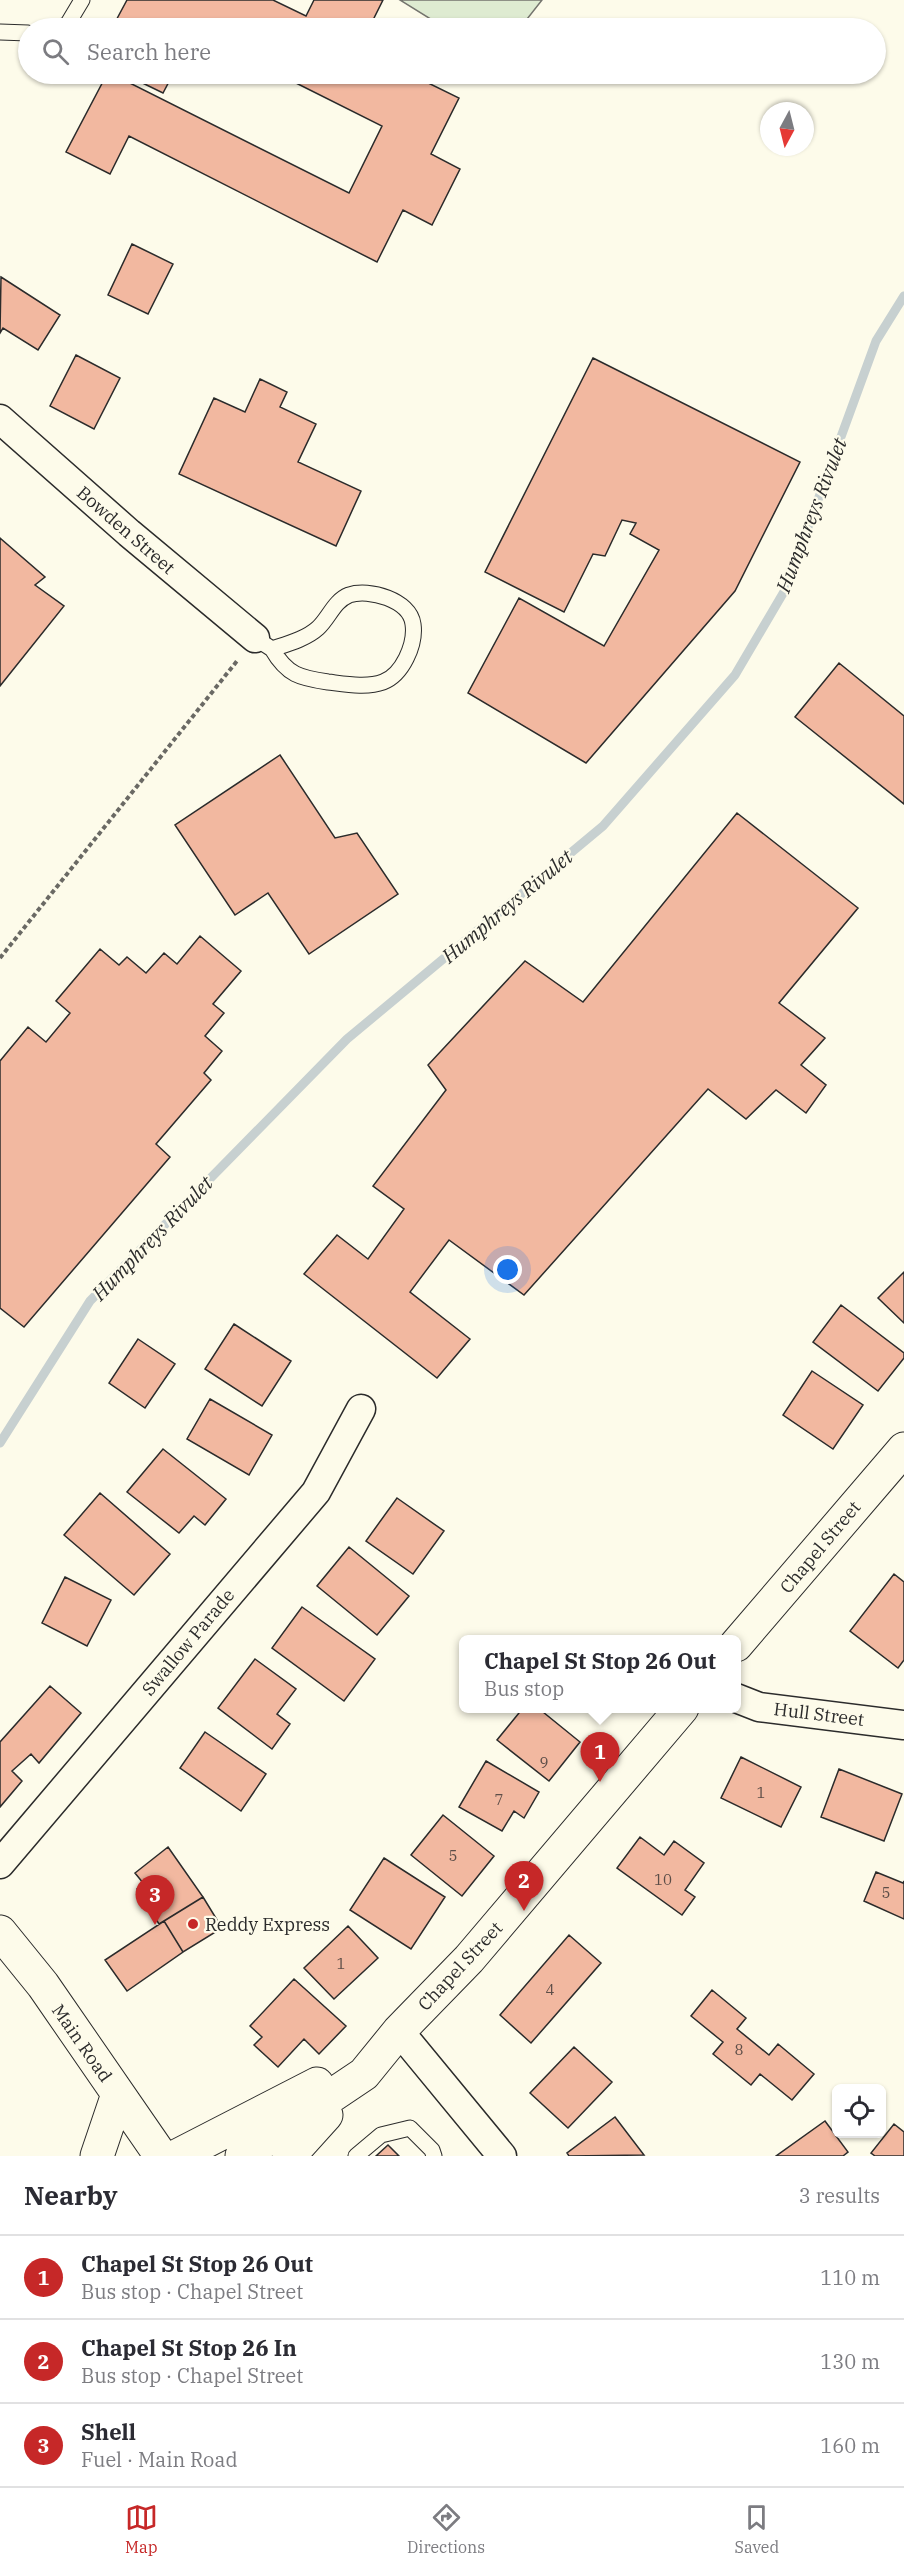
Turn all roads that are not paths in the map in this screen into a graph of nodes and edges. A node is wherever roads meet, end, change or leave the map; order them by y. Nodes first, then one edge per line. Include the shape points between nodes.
1 (82, 0) edge
2 (72, 18) edge
3 (0, 32) edge
4 (18, 33) edge
5 (0, 419) edge
6 (264, 644) junction
7 (361, 1409) dead end
8 (904, 1449) edge
9 (741, 1639) edge
10 (741, 1700) edge
11 (678, 1713) edge
12 (904, 1725) edge
13 (0, 1864) edge
14 (0, 1932) edge
15 (399, 2031) junction
16 (364, 2074) junction
17 (118, 2094) junction
18 (97, 2156) edge
19 (161, 2156) edge
20 (177, 2156) edge
21 (242, 2156) edge
22 (289, 2156) edge
23 (356, 2156) edge
24 (434, 2156) edge
25 (502, 2156) edge

1 - 2 lane
3 - 4 lane
5 - 6 street, Bowden Street via 129,533
6 - 6 lane via 317,630 336,604 360,593 380,595 396,603 409,613 413,623 410,648 402,666 382,683 368,685 309,679 291,672
7 - 13 street, Swallow Parade via 316,1492
8 - 9 street, Chapel Street
10 - 12 street, Hull Street via 759,1707
11 - 15 street, Chapel Street via 470,1959
14 - 17 street, Main Road via 43,1985
15 - 16 street, Chapel Street
15 - 20 street, Chapel Street via 307,2090
15 - 25 street
16 - 21 street, Chapel Street
16 - 22 street
17 - 18 street
17 - 19 street, Main Road
23 - 24 lane via 381,2135 411,2128

